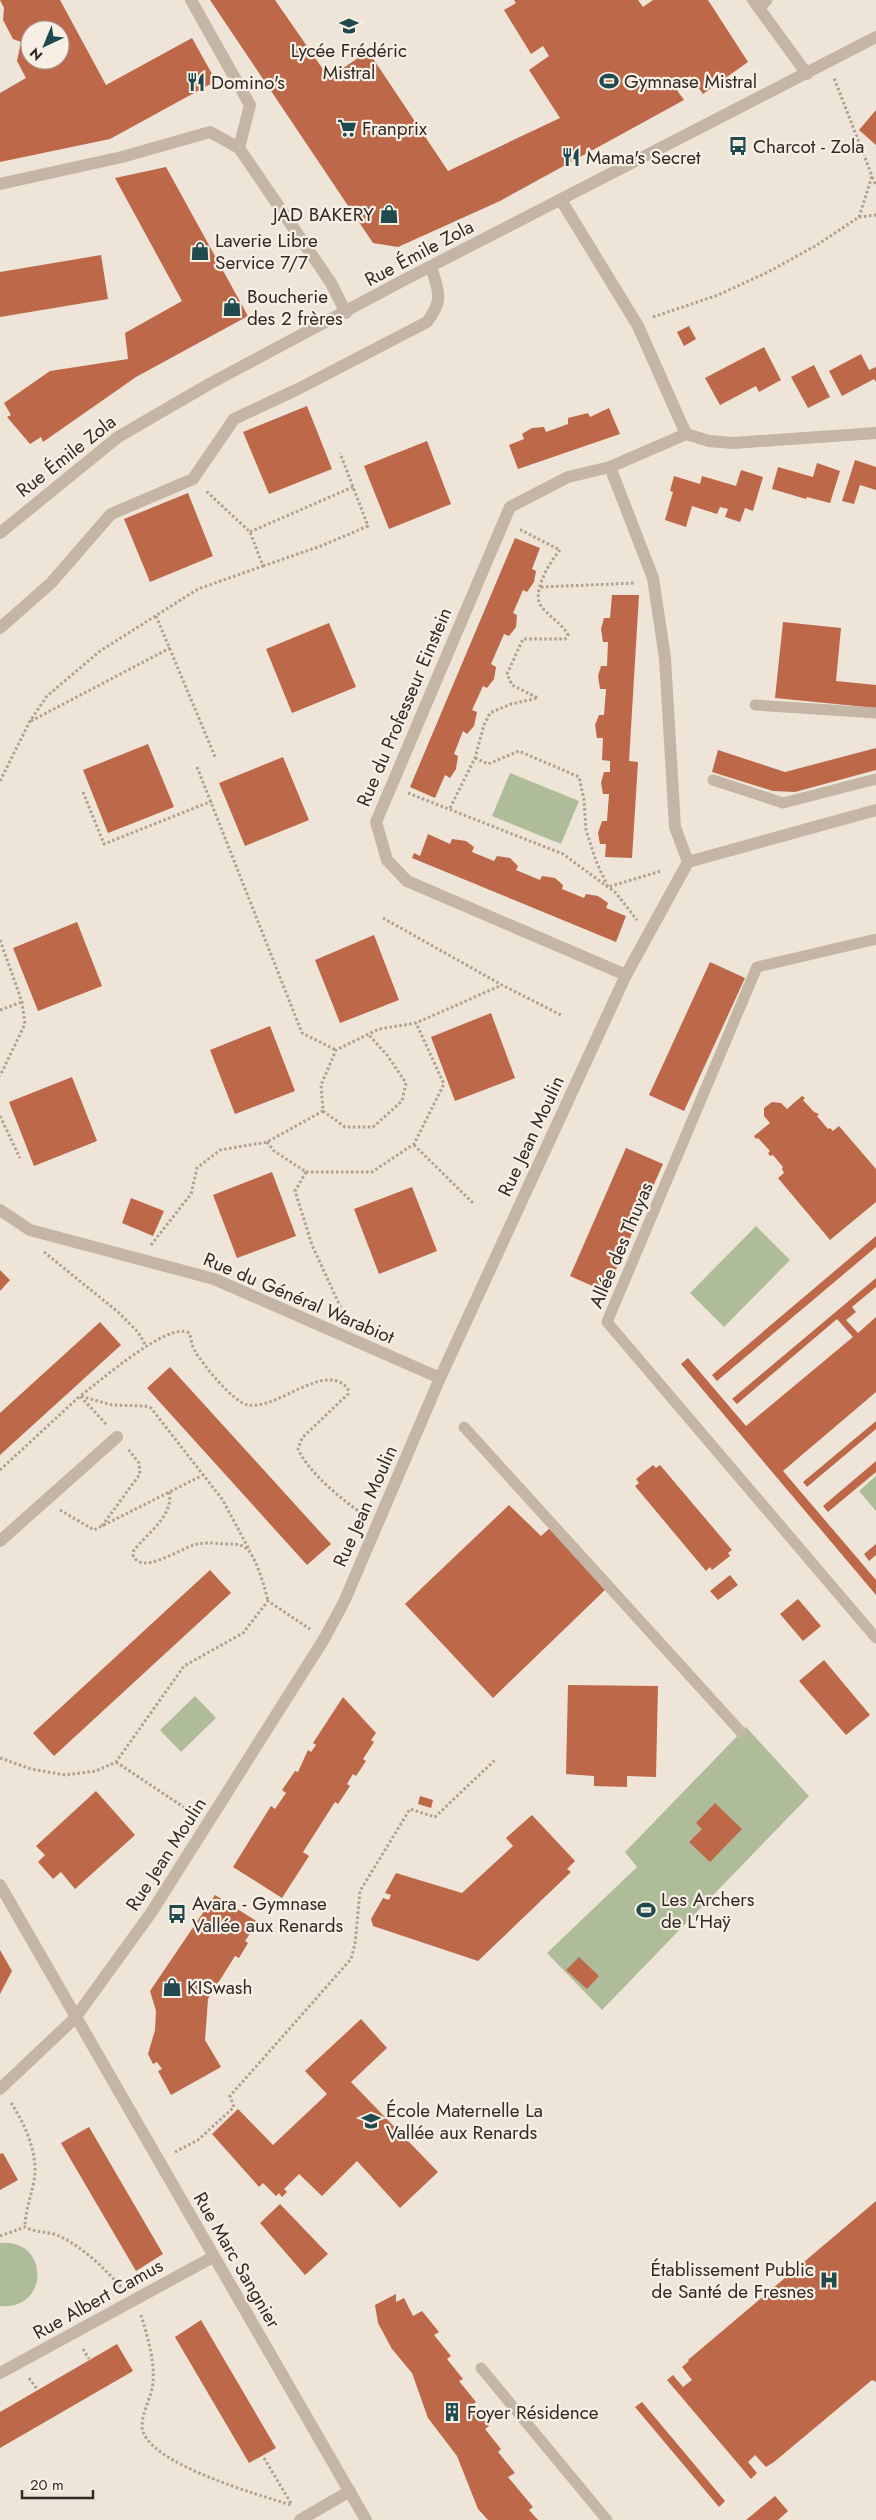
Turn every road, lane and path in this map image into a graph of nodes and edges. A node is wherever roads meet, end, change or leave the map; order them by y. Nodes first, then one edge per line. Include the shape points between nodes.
1 (191, 0) edge
2 (760, 3) edge
3 (876, 37) edge
4 (828, 63) junction
5 (806, 74) junction
6 (239, 148) junction
7 (872, 176) junction
8 (0, 184) edge
9 (876, 186) edge
10 (561, 200) junction
11 (876, 215) edge
12 (860, 217) junction
13 (430, 267) junction
14 (346, 313) junction
15 (638, 326) junction
16 (876, 433) edge
17 (686, 434) junction
18 (340, 453) dead end
19 (610, 467) junction
20 (193, 479) junction
21 (353, 487) junction
22 (504, 521) junction
23 (250, 532) junction
24 (0, 533) edge
25 (263, 566) junction
26 (654, 582) junction
27 (540, 587) junction
28 (156, 616) junction
29 (0, 628) edge
30 (170, 648) junction
31 (755, 705) dead end
32 (876, 714) edge
33 (30, 721) junction
34 (475, 758) junction
35 (216, 759) dead end
36 (197, 767) dead end
37 (876, 779) edge
38 (713, 780) dead end
39 (0, 781) edge
40 (391, 786) junction
41 (83, 792) dead end
42 (212, 801) junction
43 (450, 808) junction
44 (876, 810) edge
45 (688, 862) junction
46 (608, 887) junction
47 (383, 918) dead end
48 (648, 934) junction
49 (876, 939) edge
50 (0, 940) edge
51 (626, 975) junction
52 (502, 984) junction
53 (22, 1002) junction
54 (0, 1010) edge
55 (563, 1016) dead end
56 (416, 1023) junction
57 (368, 1034) junction
58 (336, 1050) junction
59 (0, 1076) edge
60 (323, 1111) junction
61 (0, 1116) edge
62 (266, 1142) junction
63 (414, 1144) junction
64 (20, 1158) dead end
65 (306, 1172) junction
66 (474, 1204) dead end
67 (0, 1210) edge
68 (30, 1230) junction
69 (140, 1259) junction
70 (357, 1342) junction
71 (146, 1346) junction
72 (440, 1378) junction
73 (80, 1396) junction
74 (464, 1427) dead end
75 (117, 1437) junction
76 (0, 1470) edge
77 (204, 1476) junction
78 (169, 1492) junction
79 (44, 1501) junction
80 (378, 1524) junction
81 (102, 1526) junction
82 (0, 1541) edge
83 (250, 1552) junction
84 (268, 1601) junction
85 (876, 1638) edge
86 (324, 1639) junction
87 (741, 1732) dead end
88 (0, 1758) edge
89 (496, 1759) dead end
90 (116, 1762) junction
91 (209, 1824) junction
92 (0, 1886) edge
93 (76, 2018) junction
94 (0, 2088) edge
95 (159, 2161) junction
96 (25, 2227) dead end
97 (213, 2257) junction
98 (79, 2344) dead end
99 (89, 2359) dead end
100 (481, 2368) dead end
101 (0, 2373) edge
102 (27, 2375) dead end
103 (37, 2389) dead end
104 (142, 2424) dead end
105 (264, 2458) dead end
106 (350, 2491) junction
107 (292, 2506) junction
108 (312, 2513) junction
109 (300, 2520) edge
110 (366, 2520) edge
111 (607, 2520) edge

1 - 6 street via 250,105
2 - 5 street
3 - 4 street, Rue Émile Zola
4 - 5 street, Rue Émile Zola
4 - 7 path
5 - 10 street, Rue Émile Zola
6 - 8 street via 210,132 122,157
6 - 14 street via 331,283
7 - 9 path
7 - 12 path
10 - 13 street, Rue Émile Zola
10 - 15 street
11 - 12 path
12 - 15 path via 768,272 718,295 658,314
13 - 14 street, Rue Émile Zola
13 - 20 street via 440,297 437,309 427,322 234,419
14 - 24 street, Rue Émile Zola via 210,383 118,437
15 - 17 street
16 - 17 street via 734,443 709,441
17 - 19 street, Rue du Professeur Einstein
18 - 21 path
19 - 22 street, Rue du Professeur Einstein via 568,477 510,507
19 - 26 street
20 - 23 path
20 - 29 street via 111,514 52,583
21 - 23 path
21 - 25 path via 368,526
22 - 27 path via 560,550 548,564
22 - 40 street, Rue du Professeur Einstein
23 - 25 path
25 - 28 path via 198,589
26 - 27 path
26 - 45 street via 665,658 675,828
27 - 34 path via 540,605 568,635 565,639 523,640 507,674 512,685 538,698 510,704 490,713
28 - 30 path
28 - 33 path via 92,658 47,696
30 - 33 path
30 - 35 path
31 - 32 lane
33 - 39 path
34 - 43 path
34 - 46 path via 488,764 519,751 579,777 586,830
36 - 42 path
37 - 38 lane via 783,803
40 - 43 path
40 - 51 street, Rue du Professeur Einstein via 376,822 387,860 407,881
41 - 42 path via 104,844
42 - 58 path via 302,1034
43 - 46 path via 563,854
44 - 45 street
45 - 46 path
45 - 48 street, Rue Jean Moulin
46 - 48 path
47 - 52 path
48 - 51 street, Rue Jean Moulin
49 - 85 lane, Allée des Thuyas via 758,967 607,1322
50 - 53 path
51 - 72 street, Rue Jean Moulin
52 - 55 path
52 - 56 path
53 - 54 path
53 - 59 path via 25,1024
56 - 57 path
56 - 63 path via 444,1084
57 - 58 path
57 - 60 path via 388,1055 406,1083 402,1101 373,1127 345,1127
58 - 60 path via 321,1085
60 - 62 path
61 - 64 path
62 - 65 path
62 - 69 path via 220,1150 197,1168 191,1194
63 - 65 path via 372,1172
63 - 66 path
65 - 70 path via 295,1191 312,1245
67 - 68 street, Rue du Général Warabiot
68 - 69 street, Rue du Général Warabiot
68 - 71 path via 46,1256 113,1307
69 - 70 street, Rue du Général Warabiot via 214,1279
70 - 72 street, Rue du Général Warabiot
71 - 73 path
71 - 80 path via 186,1331 201,1361 235,1398 246,1405 264,1404 325,1380 344,1384 348,1394 344,1400 302,1438 298,1449 335,1493
72 - 80 street, Rue Jean Moulin
73 - 75 path
73 - 76 path
73 - 77 path via 112,1405 151,1408
74 - 87 lane
75 - 79 street
75 - 81 path via 135,1456 141,1468 140,1474
77 - 78 path
77 - 83 path via 222,1499
78 - 81 path
78 - 83 path via 169,1509 134,1550 137,1562 155,1562 202,1544 240,1544
79 - 81 path via 94,1530
79 - 82 street
80 - 86 street, Rue Jean Moulin
83 - 84 path
84 - 86 path
84 - 90 path via 243,1633 184,1666
86 - 91 street, Rue Jean Moulin
88 - 90 path via 31,1769 65,1775 96,1771
89 - 95 path via 436,1817 410,1809 360,1892 351,1959 230,2096 234,2107 198,2140
90 - 91 path
91 - 93 street, Rue Jean Moulin
92 - 93 street, Rue Marc Sangnier
93 - 94 street, Rue Jean Moulin
93 - 95 street, Rue Marc Sangnier
94 - 96 path via 18,2114 30,2139 34,2158 35,2178
95 - 97 street, Rue Marc Sangnier
97 - 101 street, Rue Albert Camus
97 - 106 street, Rue Marc Sangnier
98 - 99 path
100 - 111 lane
102 - 103 path
104 - 107 path via 143,2435 166,2457 193,2471
105 - 107 path
106 - 108 street
106 - 110 street, Rue Marc Sangnier
107 - 108 path
108 - 109 street

